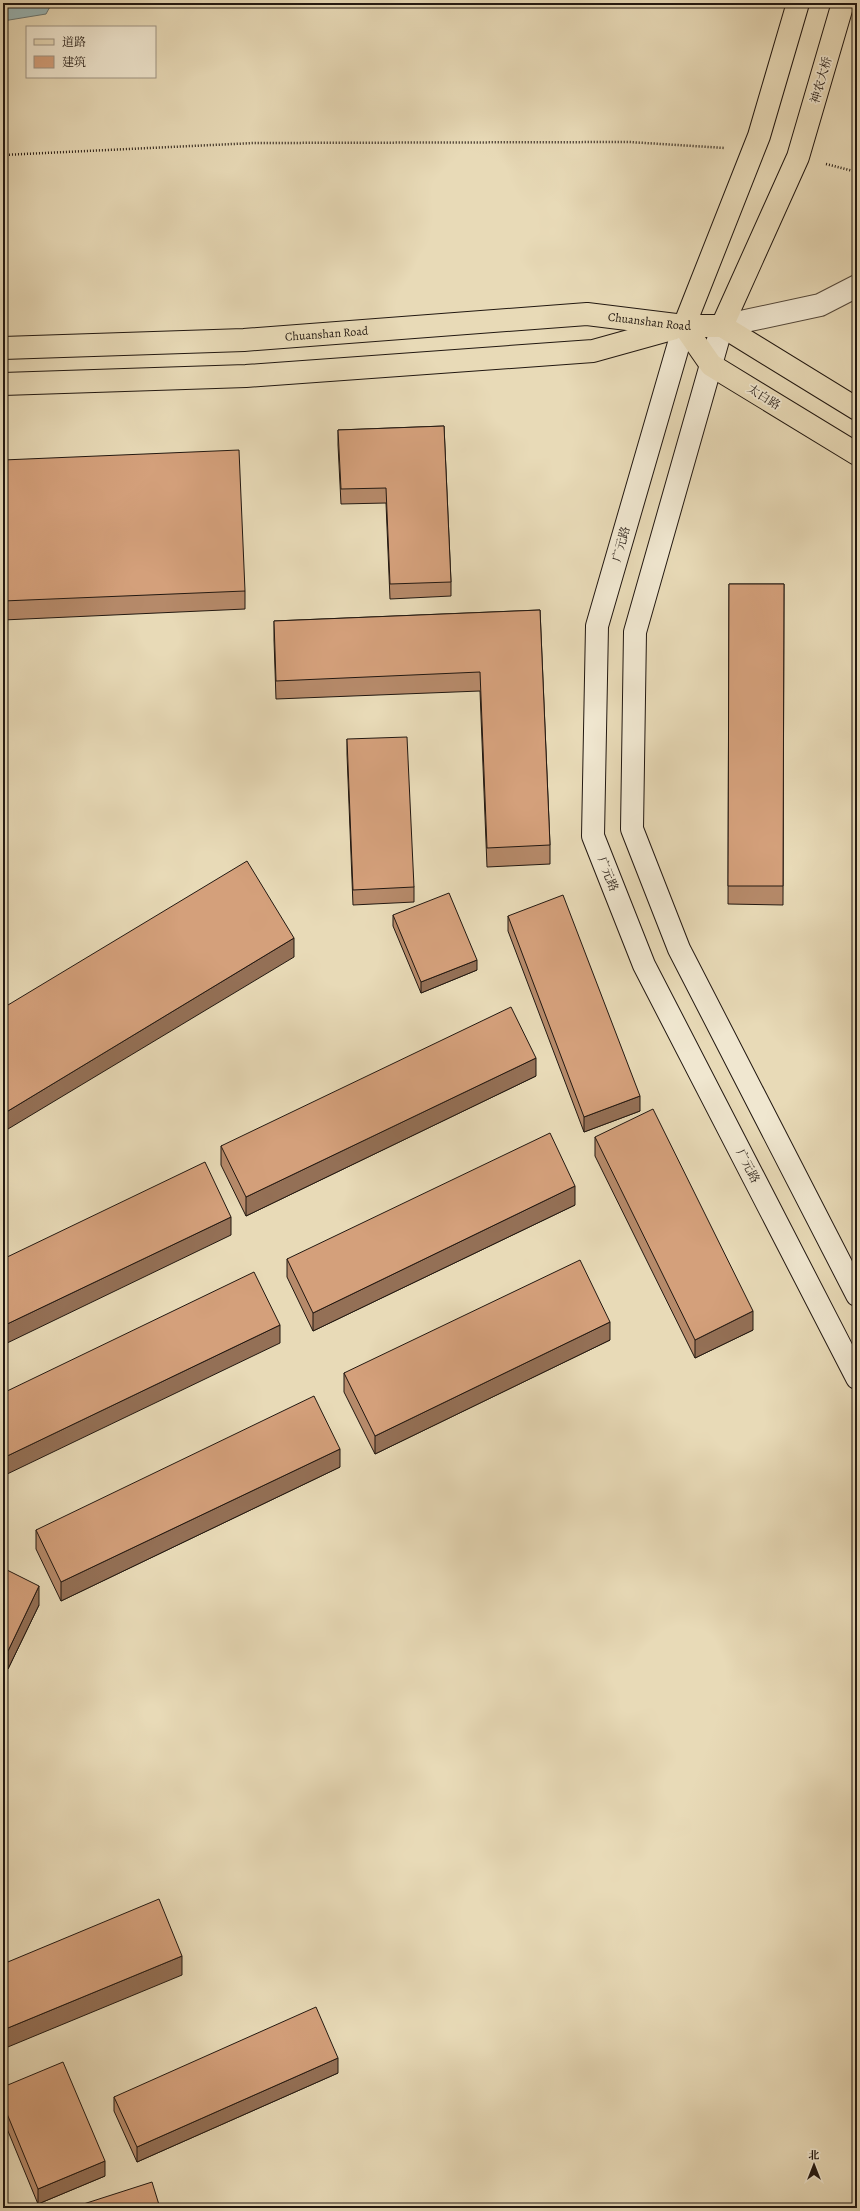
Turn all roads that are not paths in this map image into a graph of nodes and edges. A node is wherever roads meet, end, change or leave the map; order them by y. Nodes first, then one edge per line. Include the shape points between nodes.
1 (798, 3) edge
2 (843, 3) edge
3 (857, 286) edge
4 (684, 326) junction
5 (722, 326) junction
6 (3, 348) edge
7 (711, 364) junction
8 (3, 384) edge
9 (857, 409) edge
10 (857, 454) edge
11 (857, 1295) edge
12 (857, 1378) edge

1 - 4 main road via 756,143
2 - 5 main road, 神农大桥 via 798,157
3 - 5 main road via 820,305
4 - 5 main road
4 - 6 main road, Chuanshan Road via 587,314 244,340
4 - 7 main road, 太白路
4 - 8 main road, Chuanshan Road via 593,350 246,376
4 - 12 main road, 广元路 via 597,626 593,836 644,965
5 - 7 main road
5 - 9 main road
7 - 10 main road, 太白路
7 - 11 main road via 635,632 632,829 679,949

